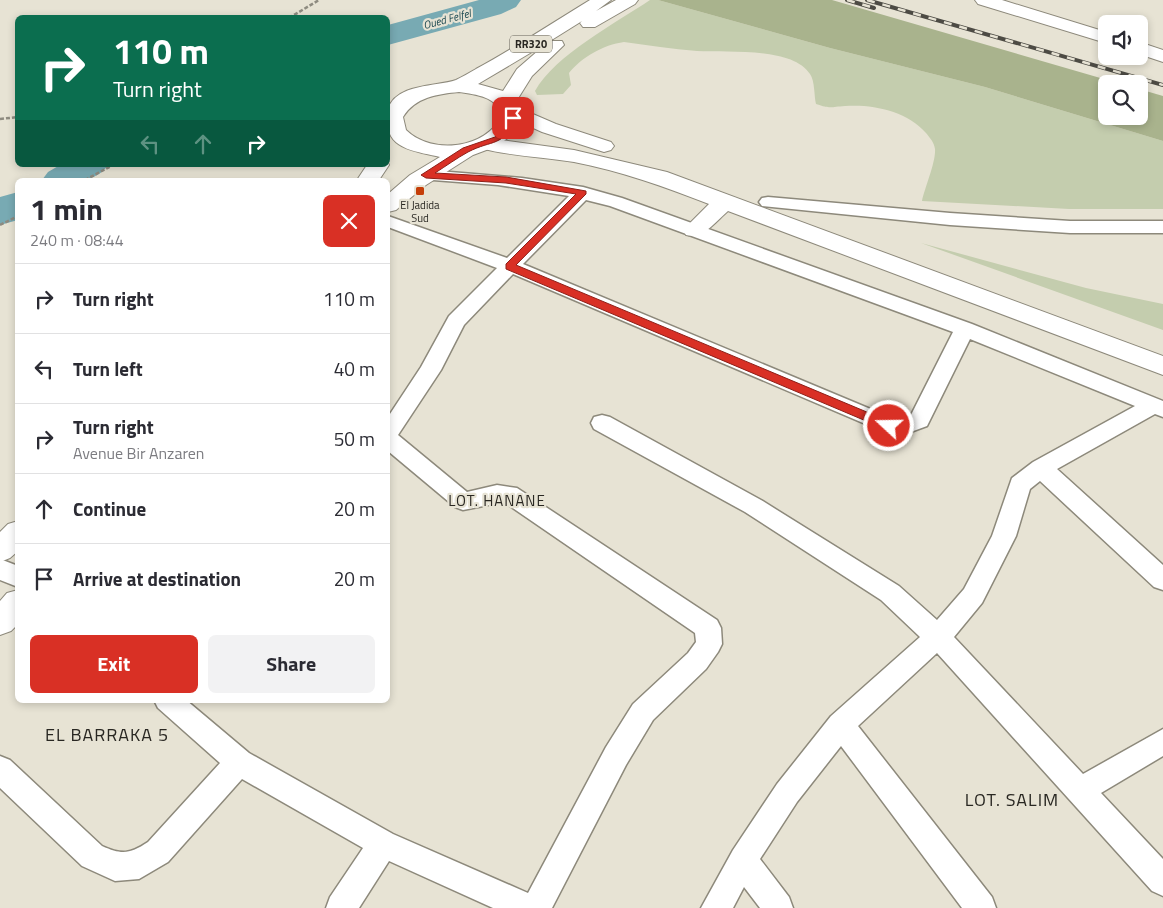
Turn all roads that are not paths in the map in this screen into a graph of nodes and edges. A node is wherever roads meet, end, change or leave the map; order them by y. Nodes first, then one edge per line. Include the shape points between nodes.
1 (602, 0) edge
2 (629, 0) edge
3 (984, 0) edge
4 (1098, 36) edge
5 (1148, 51) edge
6 (1163, 56) edge
7 (458, 86) junction
8 (509, 106) junction
9 (392, 140) edge
10 (477, 147) junction
11 (377, 167) edge
12 (426, 175) junction
13 (369, 178) edge
14 (583, 192) junction
15 (724, 202) junction
16 (768, 202) junction
17 (390, 203) edge
18 (390, 222) edge
19 (1163, 227) edge
20 (694, 230) junction
21 (510, 266) junction
22 (965, 329) junction
23 (1163, 346) edge
24 (1163, 366) edge
25 (1159, 407) edge
26 (602, 423) dead end
27 (390, 430) edge
28 (390, 441) edge
29 (1041, 468) junction
30 (15, 535) edge
31 (0, 550) edge
32 (0, 569) edge
33 (15, 576) edge
34 (1163, 580) edge
35 (15, 605) edge
36 (0, 622) edge
37 (938, 637) junction
38 (170, 703) edge
39 (841, 725) junction
40 (1163, 740) edge
41 (239, 762) junction
42 (0, 769) edge
43 (1079, 791) junction
44 (383, 844) junction
45 (743, 860) junction
46 (1163, 881) edge
47 (341, 908) edge
48 (528, 908) edge
49 (536, 908) edge
50 (716, 908) edge
51 (778, 908) edge
52 (981, 908) edge

1 - 7 main road, RR320
2 - 8 main road, RR320 via 550,48 524,73
3 - 4 main road
5 - 6 main road
7 - 8 main road, RR320 via 486,91
7 - 9 main road, RR320 via 421,93 402,103 393,117
8 - 10 main road, RR320 via 511,125 506,132
8 - 16 main road via 554,130
9 - 10 main road, RR320 via 429,149
10 - 12 main road, RR320
10 - 15 main road via 600,160
11 - 13 main road
12 - 14 street via 506,180
12 - 17 main road, RR320
14 - 20 street
14 - 21 street
15 - 20 main road
15 - 24 main road
16 - 19 street via 1070,227
16 - 23 main road
18 - 21 street
20 - 22 street
21 - 22 street via 889,426 901,427 919,420
21 - 27 street via 456,321 430,370
22 - 25 street
25 - 29 street
26 - 37 street via 752,506 890,593
28 - 49 street via 464,501 480,500 498,492 509,494 708,628 709,644 697,661 643,712 616,756
29 - 34 street
29 - 37 street via 1020,484 1004,536 992,561 973,596
30 - 31 main road
32 - 33 street
35 - 36 main road
37 - 39 street
37 - 43 street
38 - 41 street
39 - 45 street via 787,793
39 - 52 street
40 - 43 street
41 - 42 street via 158,852 139,865 115,866 92,856
41 - 44 street
43 - 46 street
44 - 47 street
44 - 48 street
45 - 50 street
45 - 51 street

